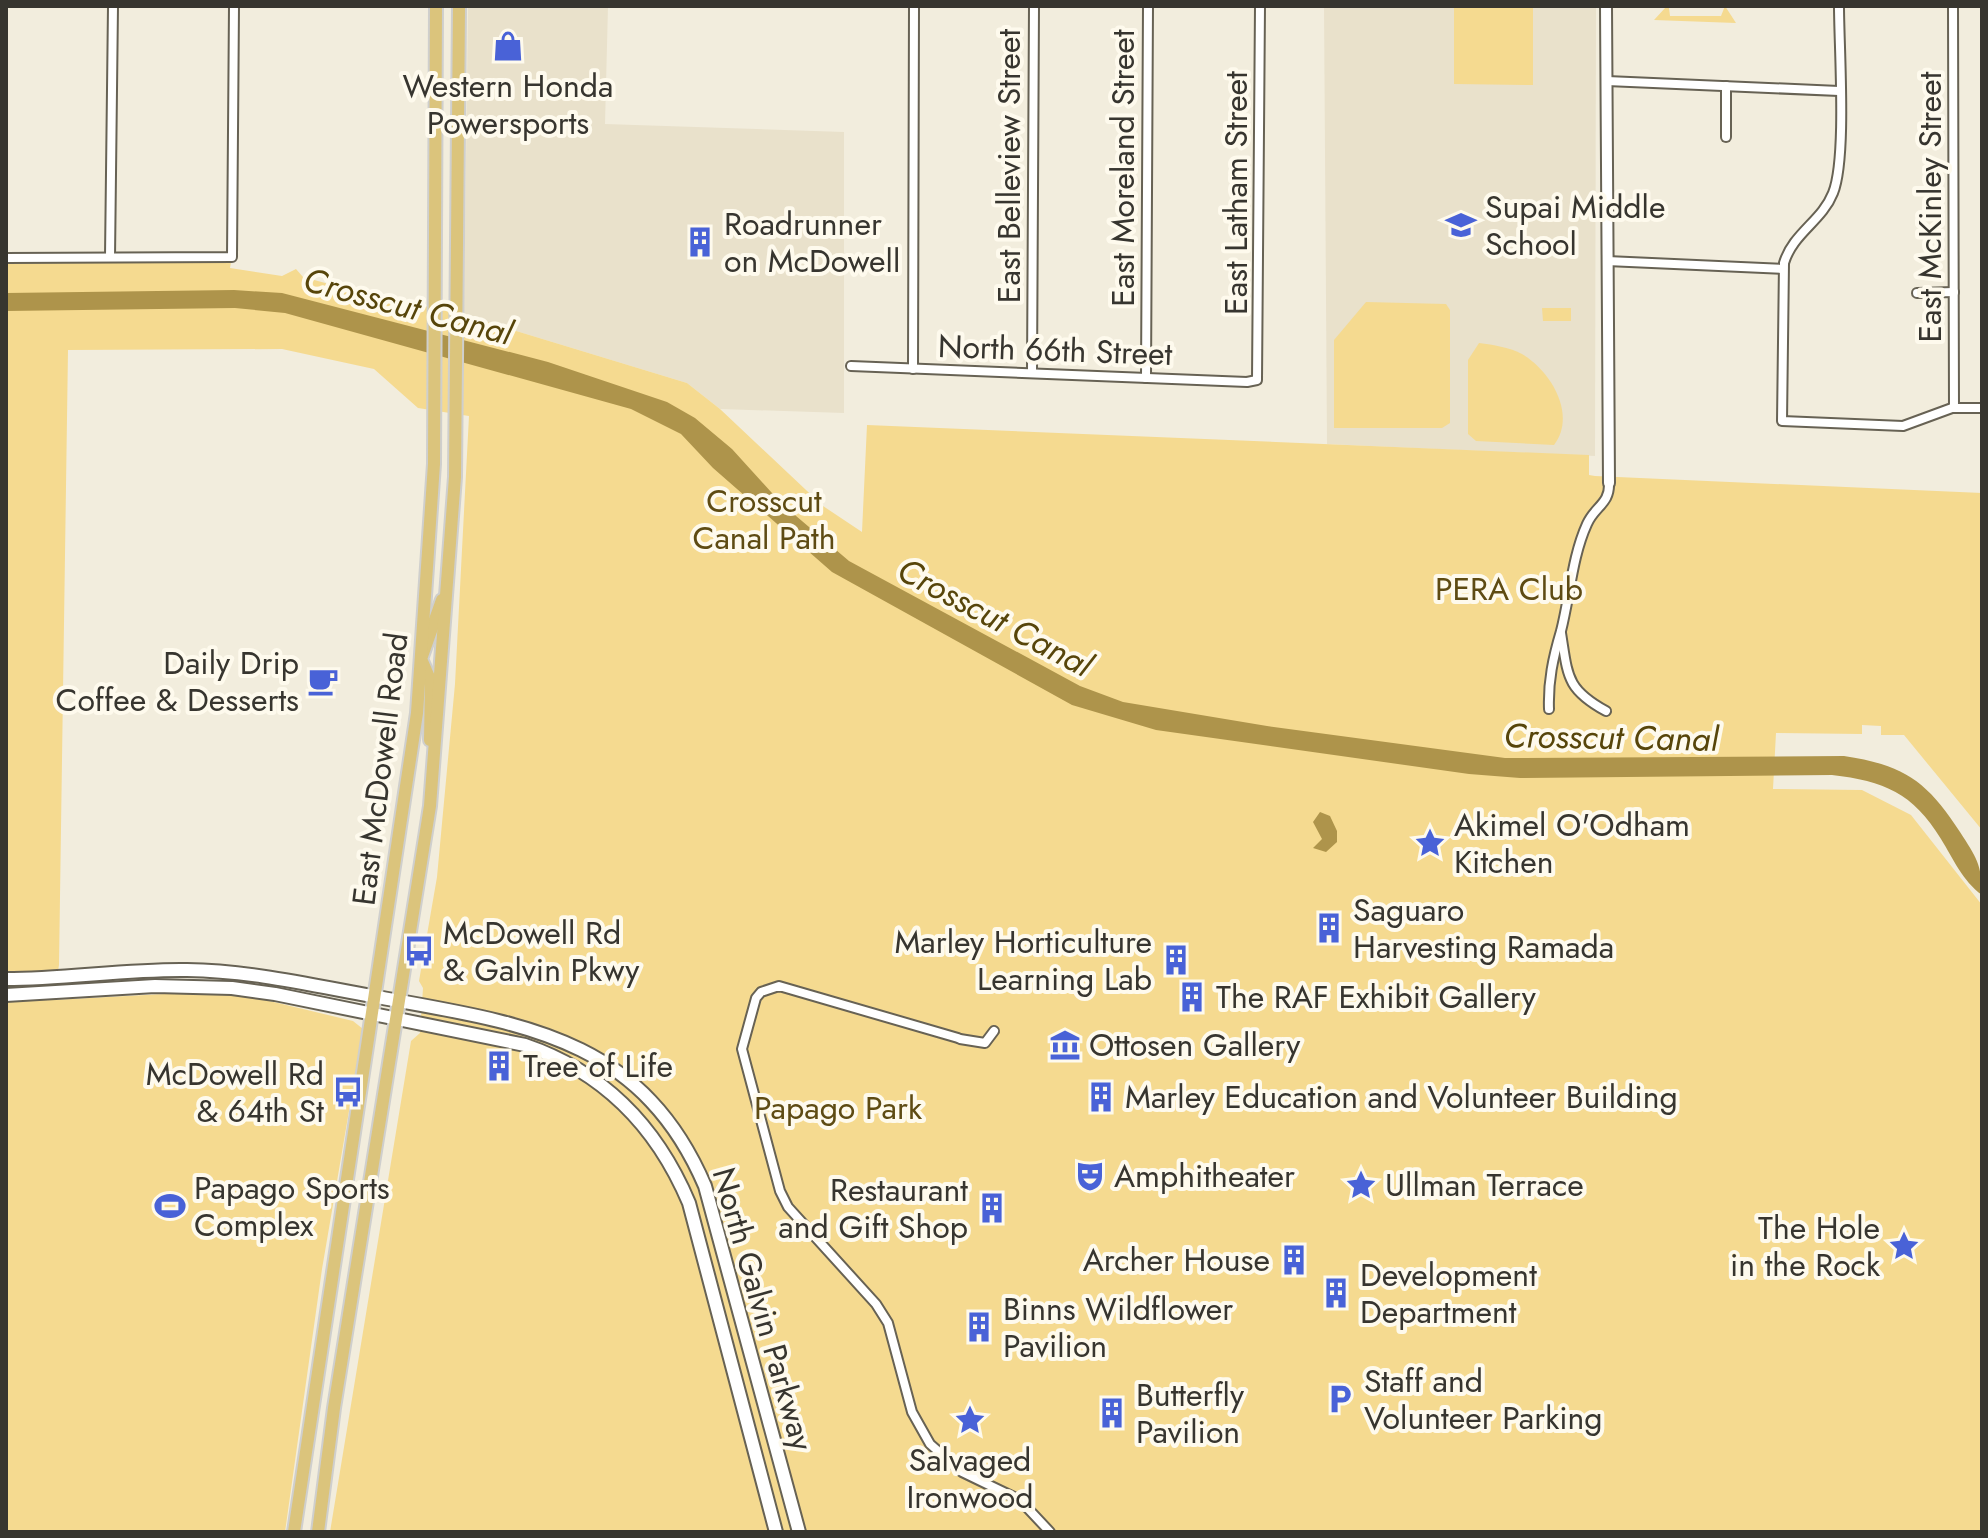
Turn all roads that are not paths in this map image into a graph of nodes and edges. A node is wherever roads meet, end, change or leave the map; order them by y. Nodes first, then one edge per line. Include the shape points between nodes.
1 (113, 6) edge
2 (234, 6) edge
3 (914, 6) edge
4 (1034, 6) edge
5 (1148, 6) edge
6 (1260, 6) edge
7 (1606, 6) edge
8 (1839, 6) edge
9 (1953, 6) edge
10 (436, 9) edge
11 (459, 9) edge
12 (1607, 81) junction
13 (1726, 86) junction
14 (1839, 91) junction
15 (1726, 137) dead end
16 (110, 257) junction
17 (6, 258) edge
18 (1607, 261) junction
19 (1783, 269) junction
20 (1954, 292) junction
21 (1917, 293) dead end
22 (851, 366) dead end
23 (913, 369) junction
24 (1032, 373) junction
25 (1146, 378) junction
26 (1257, 380) joint
27 (1954, 408) junction
28 (1982, 408) edge
29 (1609, 483) joint
30 (450, 566) junction
31 (1560, 633) junction
32 (421, 659) junction
33 (1549, 709) dead end
34 (1606, 711) dead end
35 (433, 767) junction
36 (154, 970) junction
37 (6, 979) edge
38 (155, 986) junction
39 (6, 995) edge
40 (377, 997) junction
41 (399, 1001) junction
42 (375, 1015) junction
43 (397, 1019) junction
44 (994, 1031) dead end
45 (294, 1532) edge
46 (318, 1532) edge
47 (776, 1532) edge
48 (799, 1532) edge
49 (1050, 1532) edge

1 - 16 street
2 - 16 street via 232,257
3 - 23 street
4 - 24 street, East Belleview Street
5 - 25 street, East Moreland Street
6 - 26 street, East Latham Street
7 - 12 street
8 - 14 street
9 - 20 street, East McKinley Street
10 - 11 main road
10 - 32 main road, East McDowell Road via 434,464
11 - 30 main road, East McDowell Road
12 - 13 street
12 - 18 street
13 - 14 street
13 - 15 street
14 - 19 street via 1837,183 1822,212 1794,241
16 - 17 street
18 - 19 street
18 - 29 street
19 - 27 street via 1782,421 1903,426
20 - 21 street
20 - 27 street, East McKinley Street
22 - 23 street, North 66th Street
23 - 24 street, North 66th Street
24 - 25 street, North 66th Street
25 - 26 street, North 66th Street
27 - 28 street
29 - 31 street via 1607,502 1588,522 1581,539
30 - 32 main road via 436,625
30 - 35 main road, East McDowell Road
31 - 33 street via 1552,651
31 - 34 street via 1572,685 1581,698
32 - 35 main road via 431,682
32 - 40 main road, East McDowell Road
35 - 41 main road, East McDowell Road
36 - 37 main road, North Galvin Parkway
36 - 38 main road
36 - 40 main road, North Galvin Parkway via 253,974
38 - 39 main road, North Galvin Parkway
38 - 42 main road, North Galvin Parkway via 263,992
40 - 41 main road, North Galvin Parkway
40 - 42 main road, East McDowell Road
41 - 43 main road, East McDowell Road
41 - 48 main road, North Galvin Parkway via 561,1039 632,1082 672,1125 698,1169 715,1214
42 - 43 main road, North Galvin Parkway
42 - 45 main road, East McDowell Road
43 - 46 main road, East McDowell Road
43 - 47 main road, North Galvin Parkway via 525,1045 561,1059 616,1096 661,1146 695,1221
44 - 49 street via 985,1043 959,1039 772,987 761,992 751,1008 742,1049 780,1191 888,1323 912,1412 930,1444 962,1472 1020,1500

